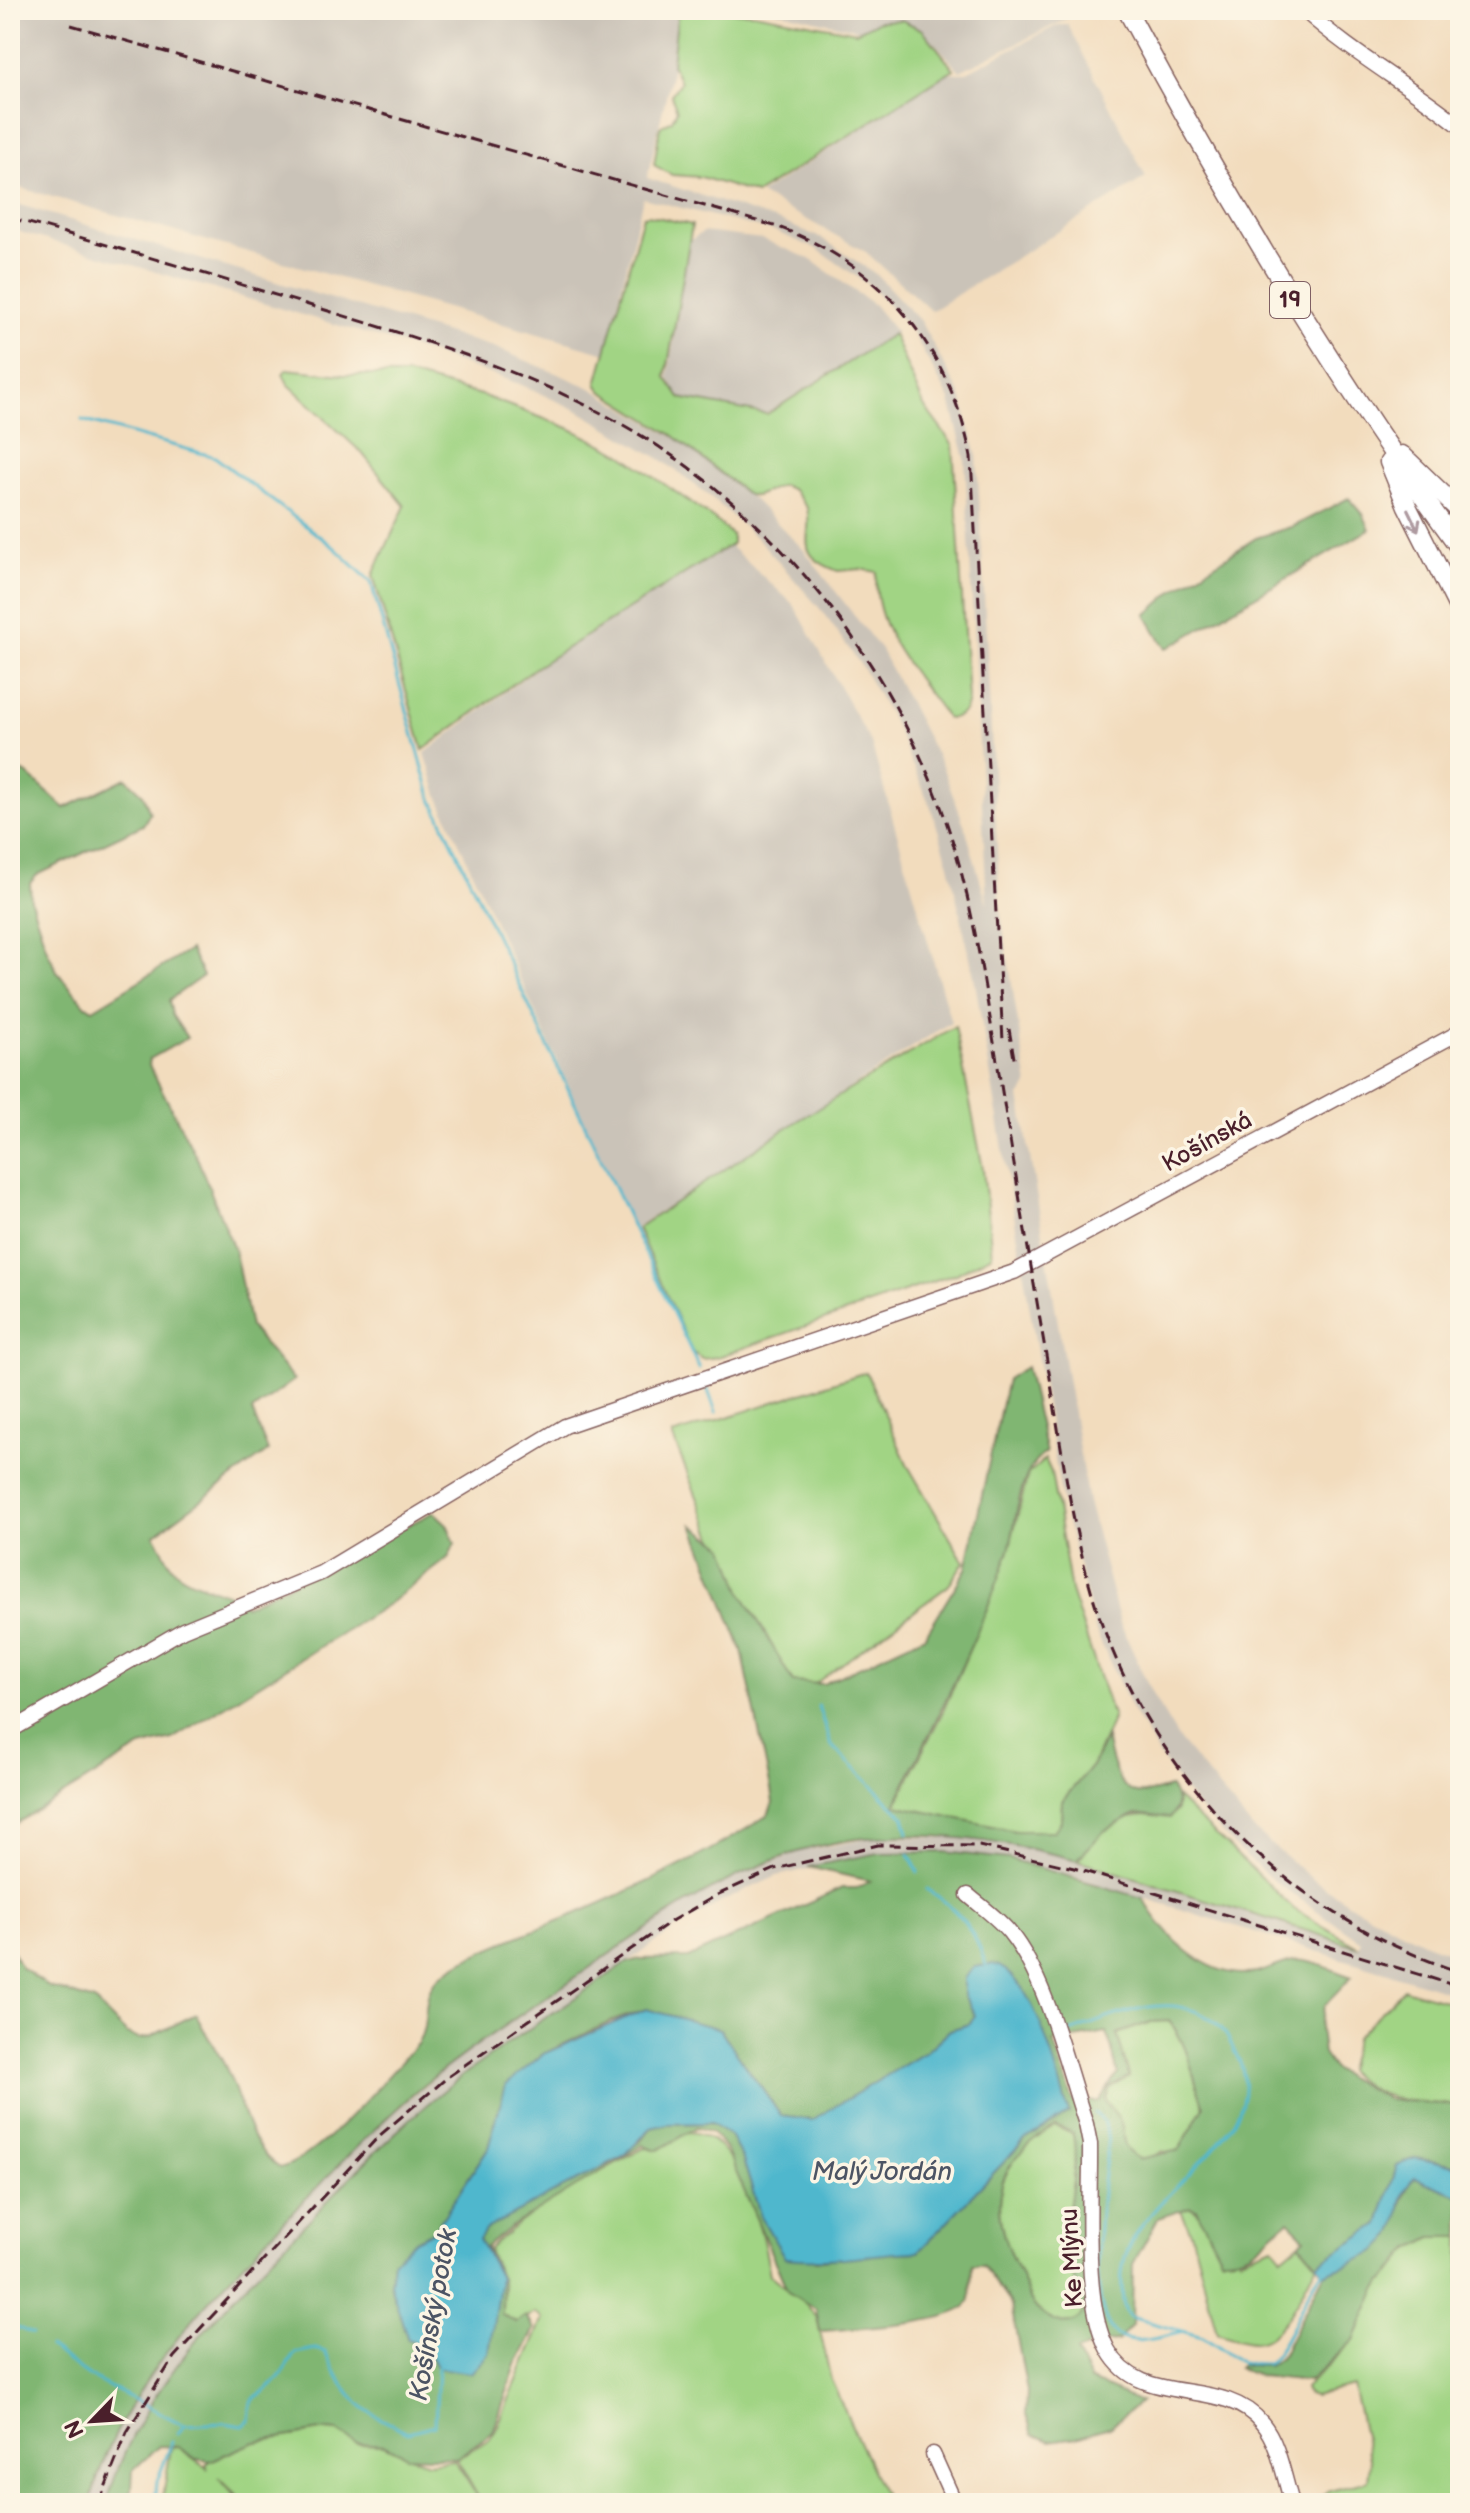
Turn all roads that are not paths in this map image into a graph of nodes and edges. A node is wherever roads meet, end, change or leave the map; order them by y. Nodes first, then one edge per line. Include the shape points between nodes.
1 (1127, 10) edge
2 (1304, 10) edge
3 (1460, 126) edge
4 (1378, 433) junction
5 (1460, 511) edge
6 (1460, 548) edge
7 (1460, 611) edge
8 (1460, 1032) edge
9 (10, 1731) edge
10 (968, 1895) dead end
11 (933, 2454) dead end
12 (955, 2503) edge
13 (1292, 2503) edge

1 - 4 main road, 19 via 1256,244
2 - 3 street
4 - 5 main road
4 - 6 main road, 19
4 -> 7 main road via 1407,506
8 - 9 street, Košínská via 1038,1260 974,1288 565,1426 321,1573 183,1630
10 - 13 street, Ke Mlýnu via 1011,1934 1045,2001 1090,2144 1092,2280 1106,2348 1135,2381 1222,2398 1245,2408 1263,2424
11 - 12 street

